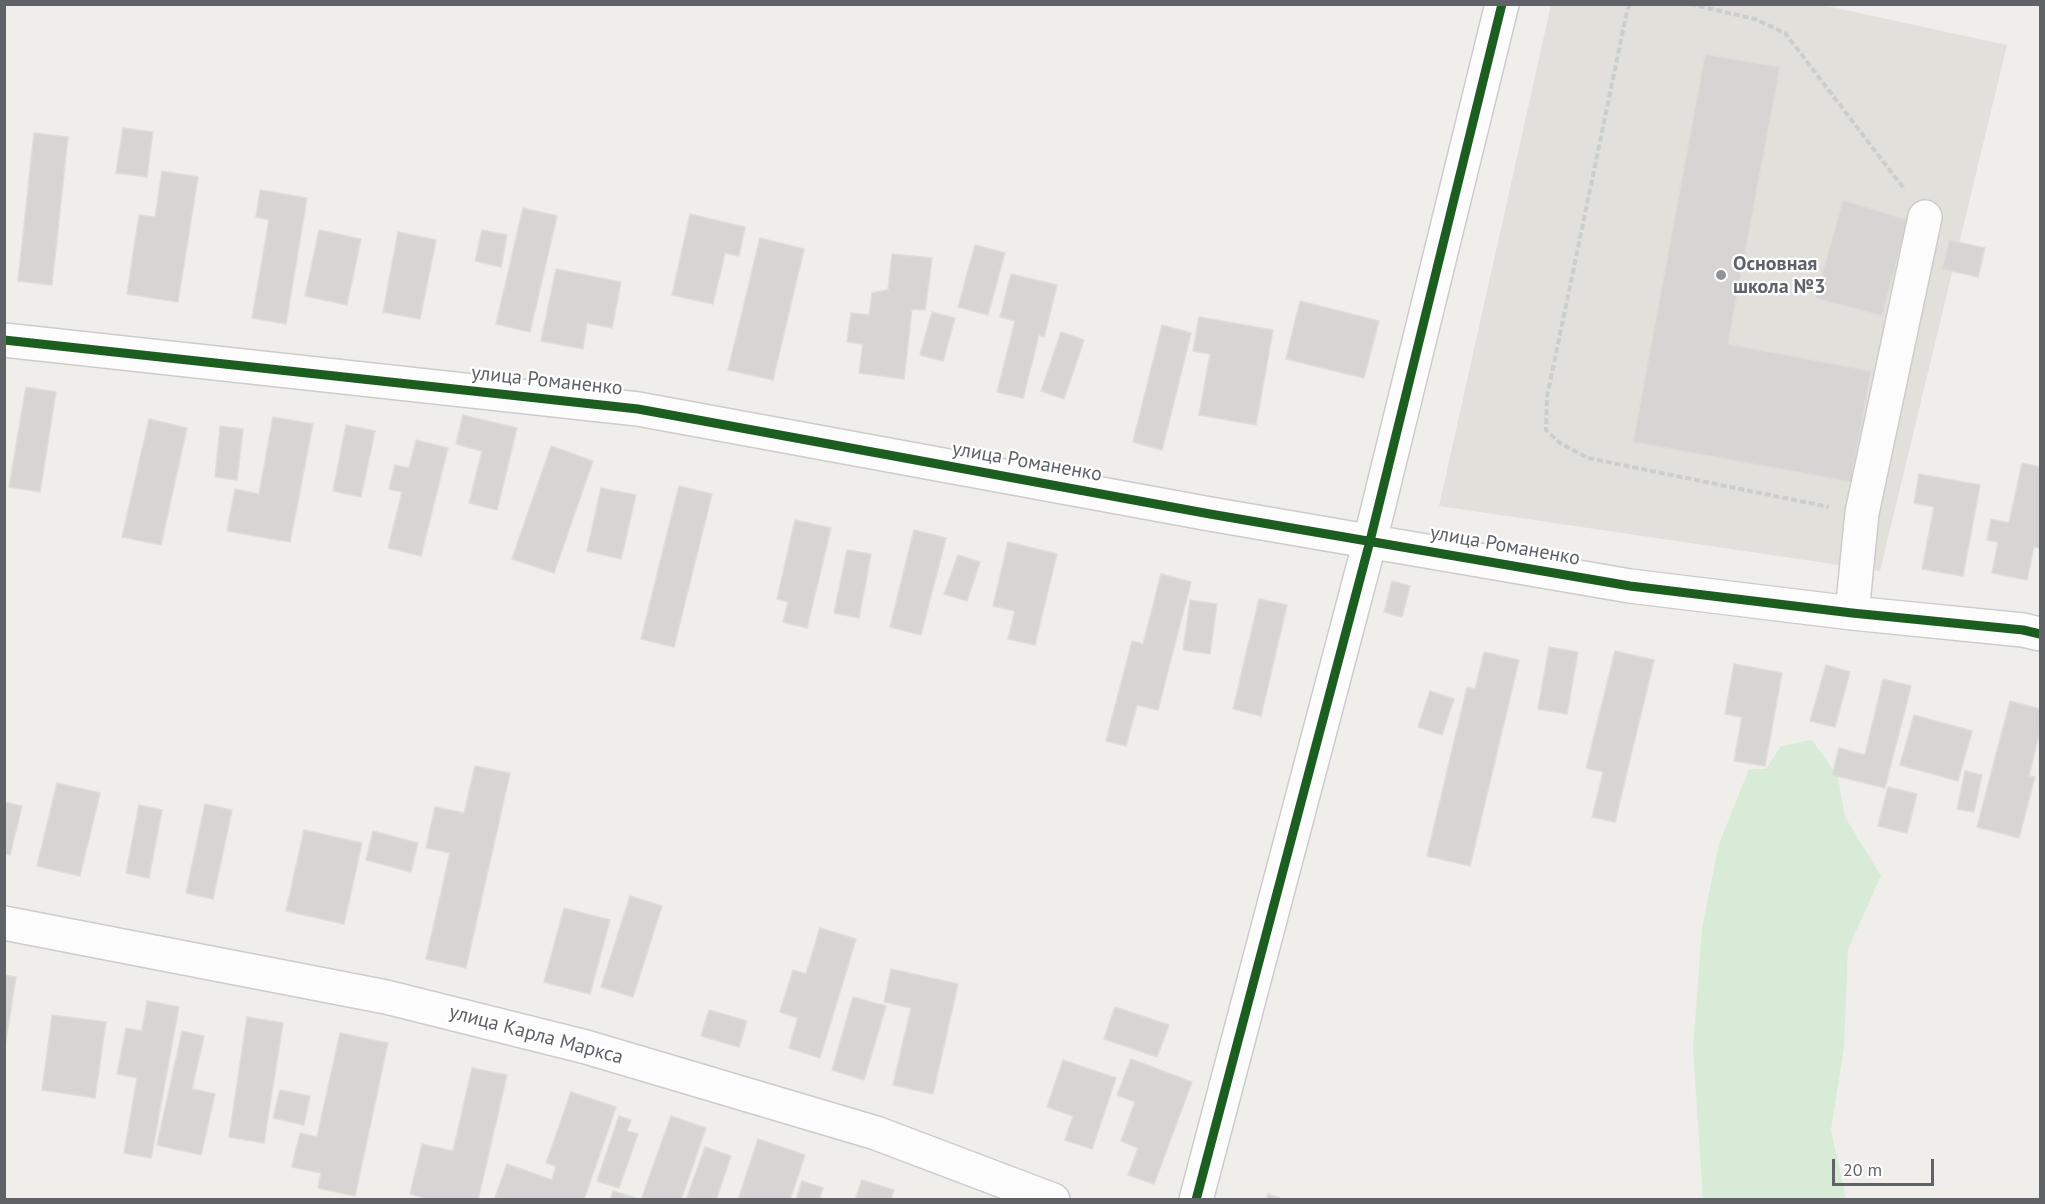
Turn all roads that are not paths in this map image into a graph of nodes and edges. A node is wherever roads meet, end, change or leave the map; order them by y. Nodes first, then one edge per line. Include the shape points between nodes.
1 (1502, 4) edge
2 (1925, 217) road end
3 (4, 340) edge
4 (1370, 541) junction
5 (1852, 613) junction
6 (2040, 634) edge
7 (4, 922) edge
8 (1053, 1200) edge
9 (1196, 1200) edge

1 - 4 street
2 - 5 street via 1862,513
3 - 4 street, улица Романенко via 638,409
4 - 5 street, улица Романенко via 1630,586
4 - 9 street
5 - 6 street, улица Романенко
7 - 8 street, улица Карла Маркса via 386,997 586,1047 876,1133

